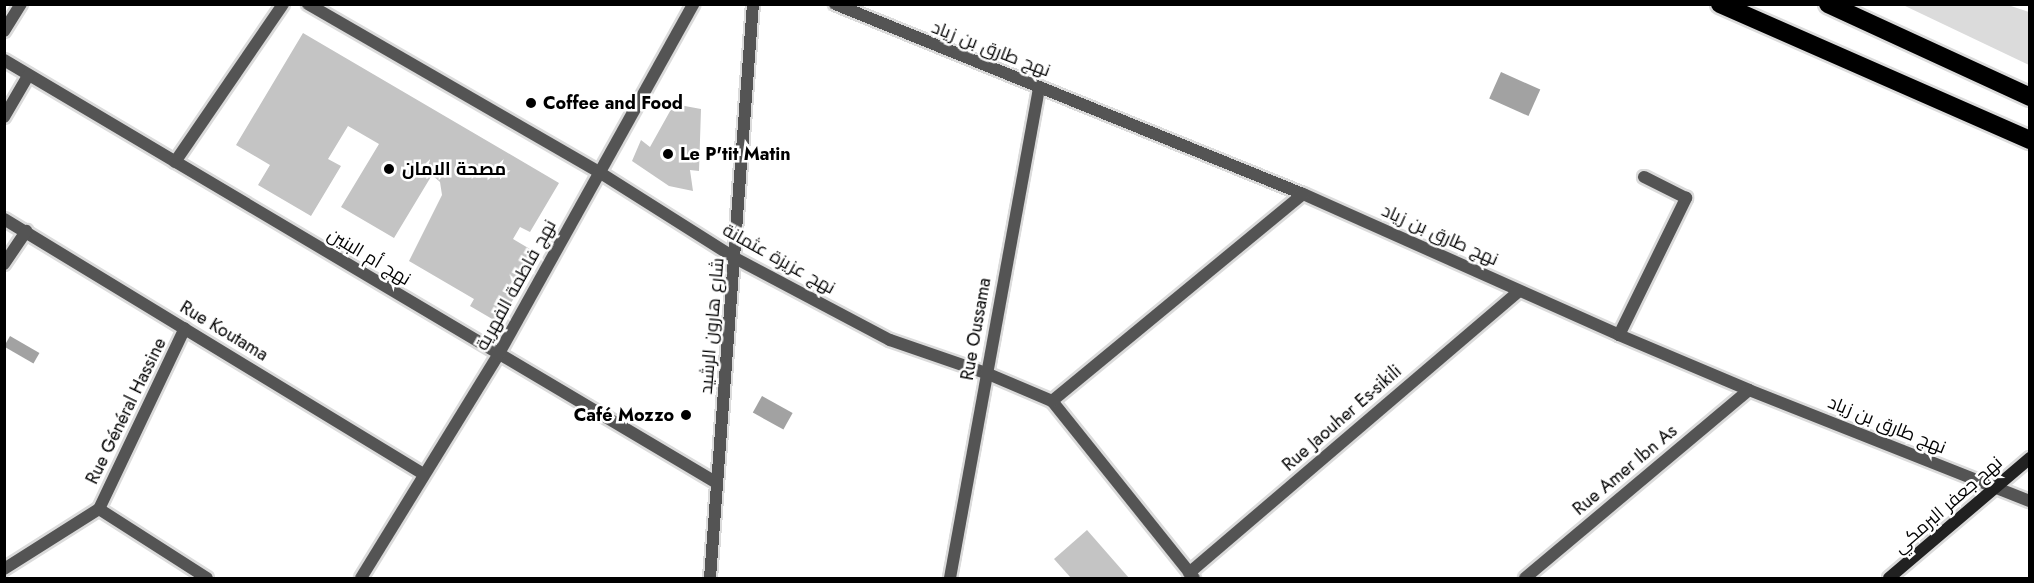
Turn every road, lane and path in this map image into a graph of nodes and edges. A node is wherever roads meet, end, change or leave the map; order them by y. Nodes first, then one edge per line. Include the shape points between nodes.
1 (21, 4) edge
2 (283, 4) edge
3 (308, 4) edge
4 (693, 4) edge
5 (753, 4) edge
6 (836, 4) edge
7 (1720, 4) edge
8 (1828, 4) edge
9 (4, 31) edge
10 (4, 60) edge
11 (28, 76) junction
12 (1039, 87) junction
13 (2030, 97) edge
14 (4, 117) edge
15 (1983, 117) junction
16 (2030, 134) edge
17 (2030, 140) edge
18 (175, 162) junction
19 (599, 172) junction
20 (1644, 177) dead end
21 (1303, 194) junction
22 (4, 219) edge
23 (26, 231) junction
24 (735, 258) junction
25 (4, 264) edge
26 (1519, 291) junction
27 (185, 328) junction
28 (1619, 335) junction
29 (498, 355) junction
30 (986, 372) junction
31 (1749, 390) junction
32 (1052, 401) junction
33 (2030, 458) edge
34 (424, 474) junction
35 (717, 483) junction
36 (1997, 488) junction
37 (2030, 501) edge
38 (99, 509) junction
39 (4, 569) edge
40 (1191, 576) edge
41 (207, 579) edge
42 (361, 579) edge
43 (710, 579) edge
44 (950, 579) edge
45 (1525, 579) edge
46 (1889, 579) edge

1 - 9 street
2 - 18 street
3 - 19 street, نهج عزيزة عثمانة
4 - 19 street, نهج فاطمة الفهرية
5 - 24 street, شارع هارون الرشيد
6 - 12 street, نهج طارق بن زياد
7 - 15 highway
8 - 13 highway
10 - 11 street, نهج أم البنين
11 - 14 street
11 - 18 street, نهج أم البنين
12 - 21 street, نهج طارق بن زياد
12 - 30 street, Rue Oussama
15 - 16 highway
15 - 17 highway
18 - 29 street, نهج أم البنين
19 - 24 street, نهج عزيزة عثمانة
19 - 29 street, نهج فاطمة الفهرية
20 - 28 street via 1686,198
21 - 26 street, نهج طارق بن زياد
21 - 32 street
22 - 23 street, Rue Koutama
23 - 25 street
23 - 27 street, Rue Koutama
24 - 30 street, نهج عزيزة عثمانة via 890,340
24 - 35 street, شارع هارون الرشيد
26 - 28 street, نهج طارق بن زياد
26 - 40 street, Rue Jaouher Es-sikili
27 - 34 street, Rue Koutama
27 - 38 street, Rue Général Hassine
28 - 31 street, نهج طارق بن زياد
29 - 34 street, نهج فاطمة الفهرية
29 - 35 street, نهج أم البنين
30 - 32 street, نهج عزيزة عثمانة
30 - 44 street, Rue Oussama
31 - 36 street, نهج طارق بن زياد
31 - 45 street, Rue Amer Ibn As
32 - 40 street, نهج عزيزة عثمانة
33 - 36 street, نهج جعفر البرمكي
34 - 42 street, نهج فاطمة الفهرية
35 - 43 street, شارع هارون الرشيد
36 - 37 street, نهج طارق بن زياد
36 - 46 street, نهج جعفر البرمكي
38 - 39 street
38 - 41 street

